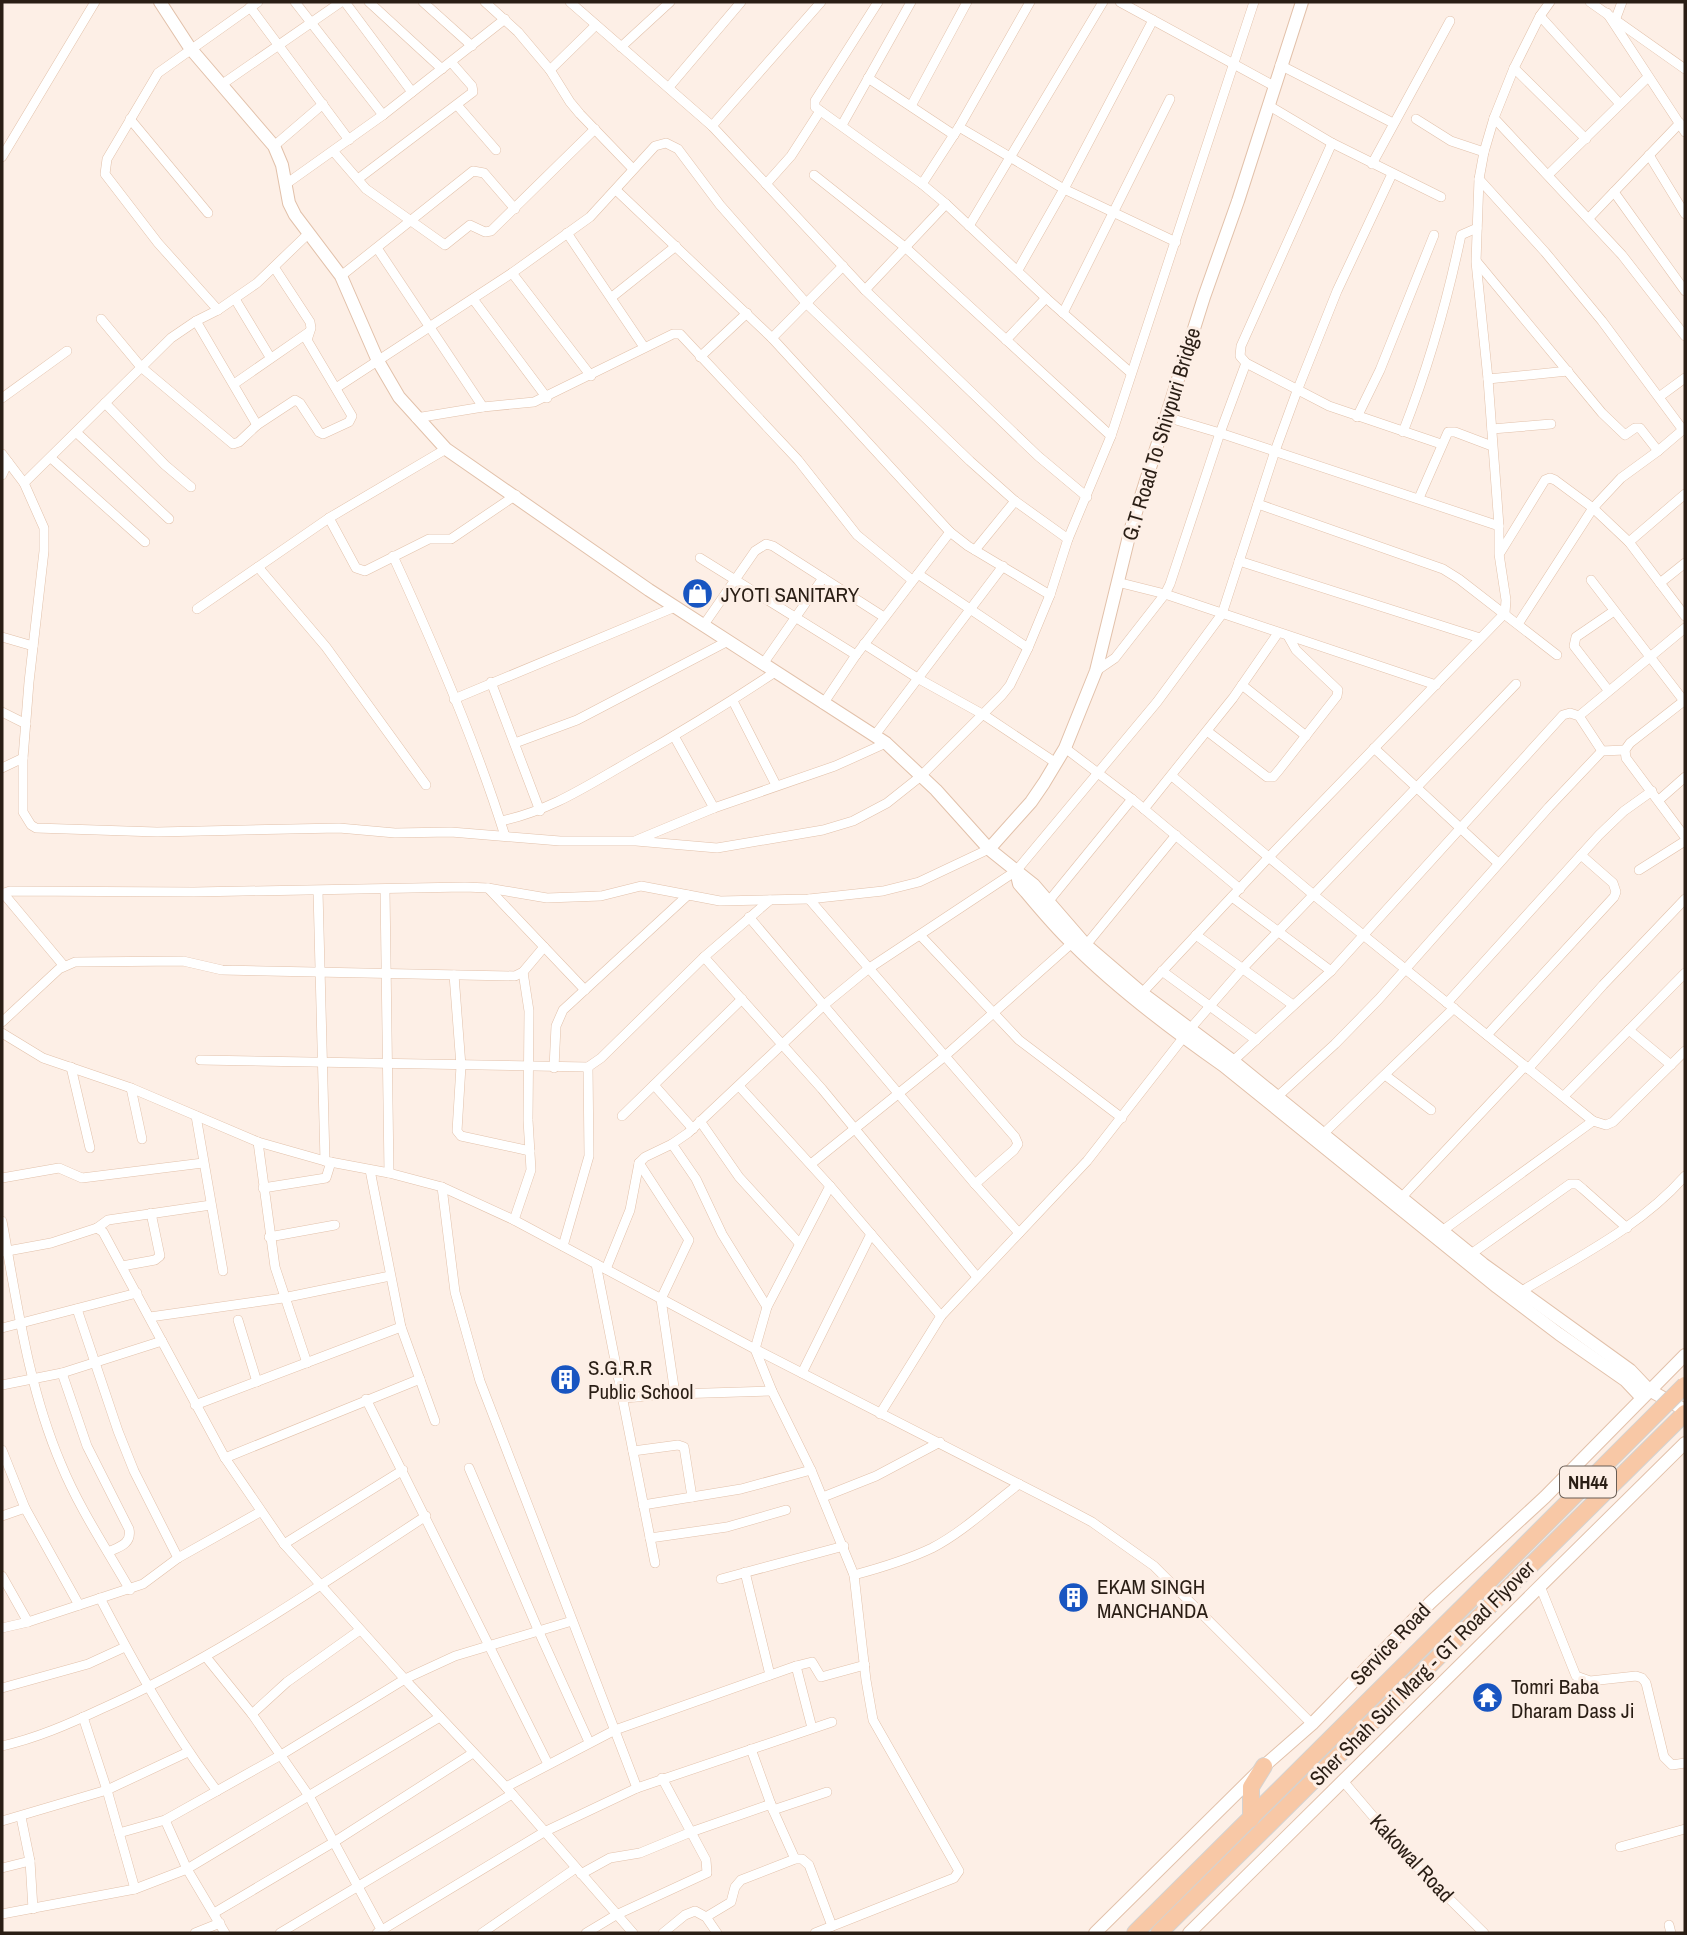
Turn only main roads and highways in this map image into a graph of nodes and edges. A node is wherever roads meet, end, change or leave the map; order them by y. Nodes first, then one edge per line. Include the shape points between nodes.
1 (1685, 1385) edge
2 (1685, 1412) edge
3 (1264, 1766) road end
4 (1251, 1819) junction
5 (1135, 1933) edge
6 (1159, 1933) edge

1 - 4 highway, Sher Shah Suri Marg - GT Road Flyover / NH44, bridge
2 - 6 highway, Sher Shah Suri Marg - GT Road Flyover / NH44
3 - 4 highway via 1251,1787
4 - 5 highway, NH44

